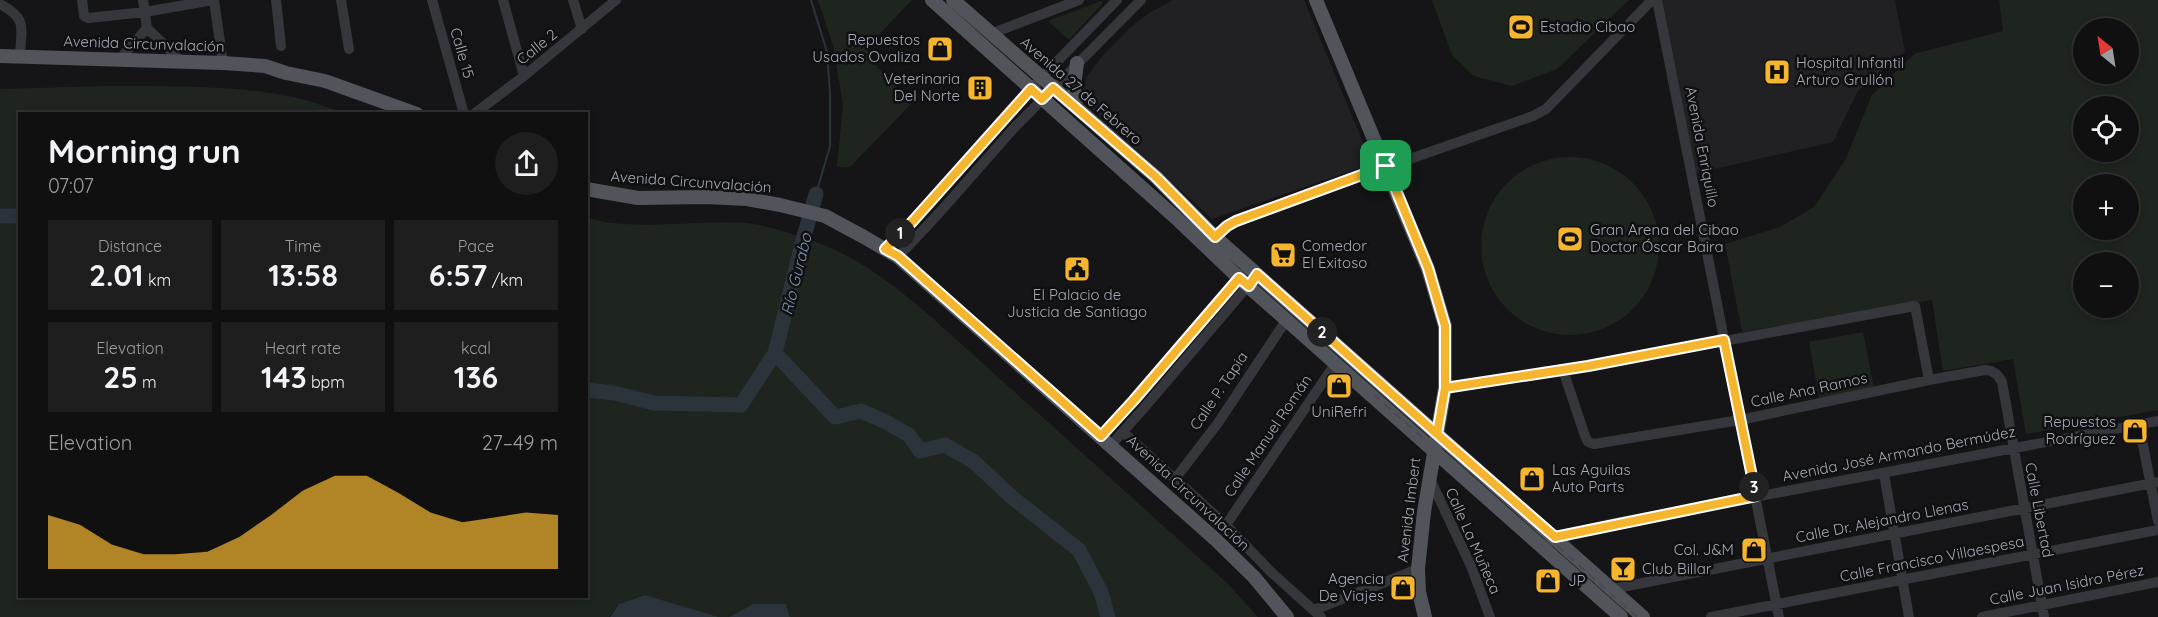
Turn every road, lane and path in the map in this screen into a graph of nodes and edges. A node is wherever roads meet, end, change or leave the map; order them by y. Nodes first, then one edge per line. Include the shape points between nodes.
1 (82, 0) edge
2 (143, 0) edge
3 (214, 0) edge
4 (276, 0) edge
5 (341, 0) edge
6 (432, 0) edge
7 (503, 0) edge
8 (573, 0) edge
9 (616, 0) edge
10 (932, 0) edge
11 (952, 0) edge
12 (1117, 0) edge
13 (1141, 0) edge
14 (1316, 0) edge
15 (1652, 0) edge
16 (1658, 0) edge
17 (1071, 1) edge
18 (0, 4) edge
19 (145, 12) junction
20 (147, 28) junction
21 (582, 29) junction
22 (990, 34) junction
23 (281, 46) dead end
24 (349, 49) dead end
25 (0, 56) edge
26 (20, 56) junction
27 (120, 59) junction
28 (180, 61) junction
29 (223, 63) junction
30 (1077, 63) junction
31 (0, 65) edge
32 (286, 73) junction
33 (524, 76) junction
34 (1041, 78) junction
35 (1053, 88) junction
36 (1031, 89) junction
37 (1042, 99) junction
38 (1076, 106) junction
39 (411, 112) edge
40 (463, 112) edge
41 (477, 112) edge
42 (1386, 166) junction
43 (588, 189) edge
44 (1215, 237) junction
45 (885, 249) junction
46 (898, 256) junction
47 (1252, 270) junction
48 (1244, 282) junction
49 (1287, 320) junction
50 (1724, 340) junction
51 (1335, 364) junction
52 (1563, 370) junction
53 (1997, 374) joint
54 (1929, 380) junction
55 (1445, 388) junction
56 (1740, 420) junction
57 (2158, 421) edge
58 (2139, 425) junction
59 (1123, 432) junction
60 (1437, 434) junction
61 (1106, 440) junction
62 (2013, 448) junction
63 (1433, 452) junction
64 (1884, 474) junction
65 (1429, 477) junction
66 (1175, 479) junction
67 (2154, 483) edge
68 (1756, 496) junction
69 (2023, 509) junction
70 (2158, 521) edge
71 (1226, 525) junction
72 (2158, 530) edge
73 (1894, 534) junction
74 (1555, 537) junction
75 (1544, 548) junction
76 (2033, 554) junction
77 (1767, 559) junction
78 (1418, 569) junction
79 (1902, 581) junction
80 (2158, 582) edge
81 (1612, 589) junction
82 (1776, 605) junction
83 (2043, 611) edge
84 (1318, 614) edge
85 (1287, 617) edge
86 (1425, 617) edge
87 (1490, 617) edge
88 (1621, 617) edge
89 (1643, 617) edge
90 (1711, 617) edge
91 (1779, 617) edge
92 (1909, 617) edge
93 (1982, 617) edge

1 - 19 street via 86,17
2 - 19 street
3 - 19 street
3 - 29 street
4 - 23 street
5 - 24 street
6 - 40 street, Calle 15
7 - 33 street
8 - 21 street
9 - 21 street, Calle 2
10 - 36 main road, Avenida 27 de Febrero
11 - 22 main road, Avenida 27 de Febrero
12 - 34 street
13 - 30 street
14 - 42 main road, Avenida Imbert
15 - 42 street via 1546,109 1488,133
16 - 50 street, Avenida Enriquillo
17 - 22 street
18 - 26 street via 14,11 21,23
19 - 20 street
20 - 27 street
20 - 28 street
21 - 33 street, Calle 2
22 - 34 main road, Avenida 27 de Febrero
25 - 26 main road, Avenida Circunvalación
26 - 27 main road, Avenida Circunvalación
27 - 28 main road, Avenida Circunvalación
28 - 29 main road, Avenida Circunvalación
29 - 32 main road, Avenida Circunvalación via 265,66
30 - 35 street
30 - 38 main road
31 - 32 main road, Avenida Circunvalación
32 - 39 main road, Avenida Circunvalación via 325,81
33 - 41 street, Calle 2
34 - 35 main road, Avenida 27 de Febrero
34 - 36 street
35 - 37 street
35 - 38 main road, Avenida 27 de Febrero
36 - 37 main road, Avenida 27 de Febrero
36 - 45 street
37 - 46 street
37 - 48 main road, Avenida 27 de Febrero
38 - 44 main road, Avenida 27 de Febrero via 1156,177
42 - 44 street via 1236,221
42 - 55 main road, Avenida Imbert via 1428,268 1443,316
43 - 45 main road, Avenida Circunvalación via 638,198 706,196 780,205 825,216
44 - 47 main road, Avenida 27 de Febrero
45 - 46 main road, Avenida Circunvalación
46 - 61 main road, Avenida Circunvalación
47 - 48 street
47 - 60 main road, Avenida 27 de Febrero
48 - 49 main road, Avenida 27 de Febrero
48 - 59 street
48 - 61 street via 1134,400
49 - 51 main road, Avenida 27 de Febrero
49 - 66 street, Calle P. Tapia
50 - 52 street
50 - 54 street via 1915,306
50 - 56 street, Avenida Enriquillo
51 - 63 main road, Avenida 27 de Febrero
51 - 71 street, Calle Manuel Román
52 - 55 street
52 - 56 street, Calle Ana Ramos via 1585,436 1591,443
53 - 54 street, Calle Ana Ramos via 1985,370
53 - 62 street, Calle Libertad
54 - 56 street, Calle Ana Ramos
55 - 60 main road, Avenida Imbert
56 - 68 street, Avenida Enriquillo
57 - 58 street, Avenida José Armando Bermúdez
58 - 62 street, Avenida José Armando Bermúdez
58 - 67 street
59 - 61 street
59 - 66 street
60 - 63 main road, Avenida Imbert
60 - 74 main road, Avenida 27 de Febrero
61 - 85 main road, Avenida Circunvalación via 1246,569
62 - 64 street, Avenida José Armando Bermúdez
62 - 69 street, Calle Libertad
63 - 65 main road, Avenida Imbert
63 - 75 main road, Avenida 27 de Febrero
64 - 68 street, Avenida José Armando Bermúdez
64 - 73 street
65 - 78 main road, Avenida Imbert
65 - 87 street, Calle La Muñeca
66 - 71 street
67 - 69 street, Calle Dr. Alejandro Llenas
67 - 70 street
68 - 74 street, Avenida José Armando Bermúdez
68 - 77 street, Avenida Enriquillo
69 - 73 street, Calle Dr. Alejandro Llenas
69 - 76 street, Calle Libertad
71 - 84 street
72 - 76 street, Calle Francisco Villaespesa
73 - 77 street, Calle Dr. Alejandro Llenas
73 - 79 street
74 - 75 street
74 - 81 main road, Avenida 27 de Febrero
75 - 88 main road, Avenida 27 de Febrero
76 - 79 street, Calle Francisco Villaespesa
76 - 83 street, Calle Libertad
77 - 81 street, Calle Dr. Alejandro Llenas
77 - 82 street, Avenida Enriquillo
78 - 84 street
78 - 86 main road, Avenida Imbert
79 - 82 street, Calle Francisco Villaespesa
79 - 92 street
80 - 83 street, Calle Juan Isidro Pérez
81 - 89 main road, Avenida 27 de Febrero
82 - 90 street, Calle Francisco Villaespesa
82 - 91 street, Avenida Enriquillo
83 - 93 street, Calle Juan Isidro Pérez

